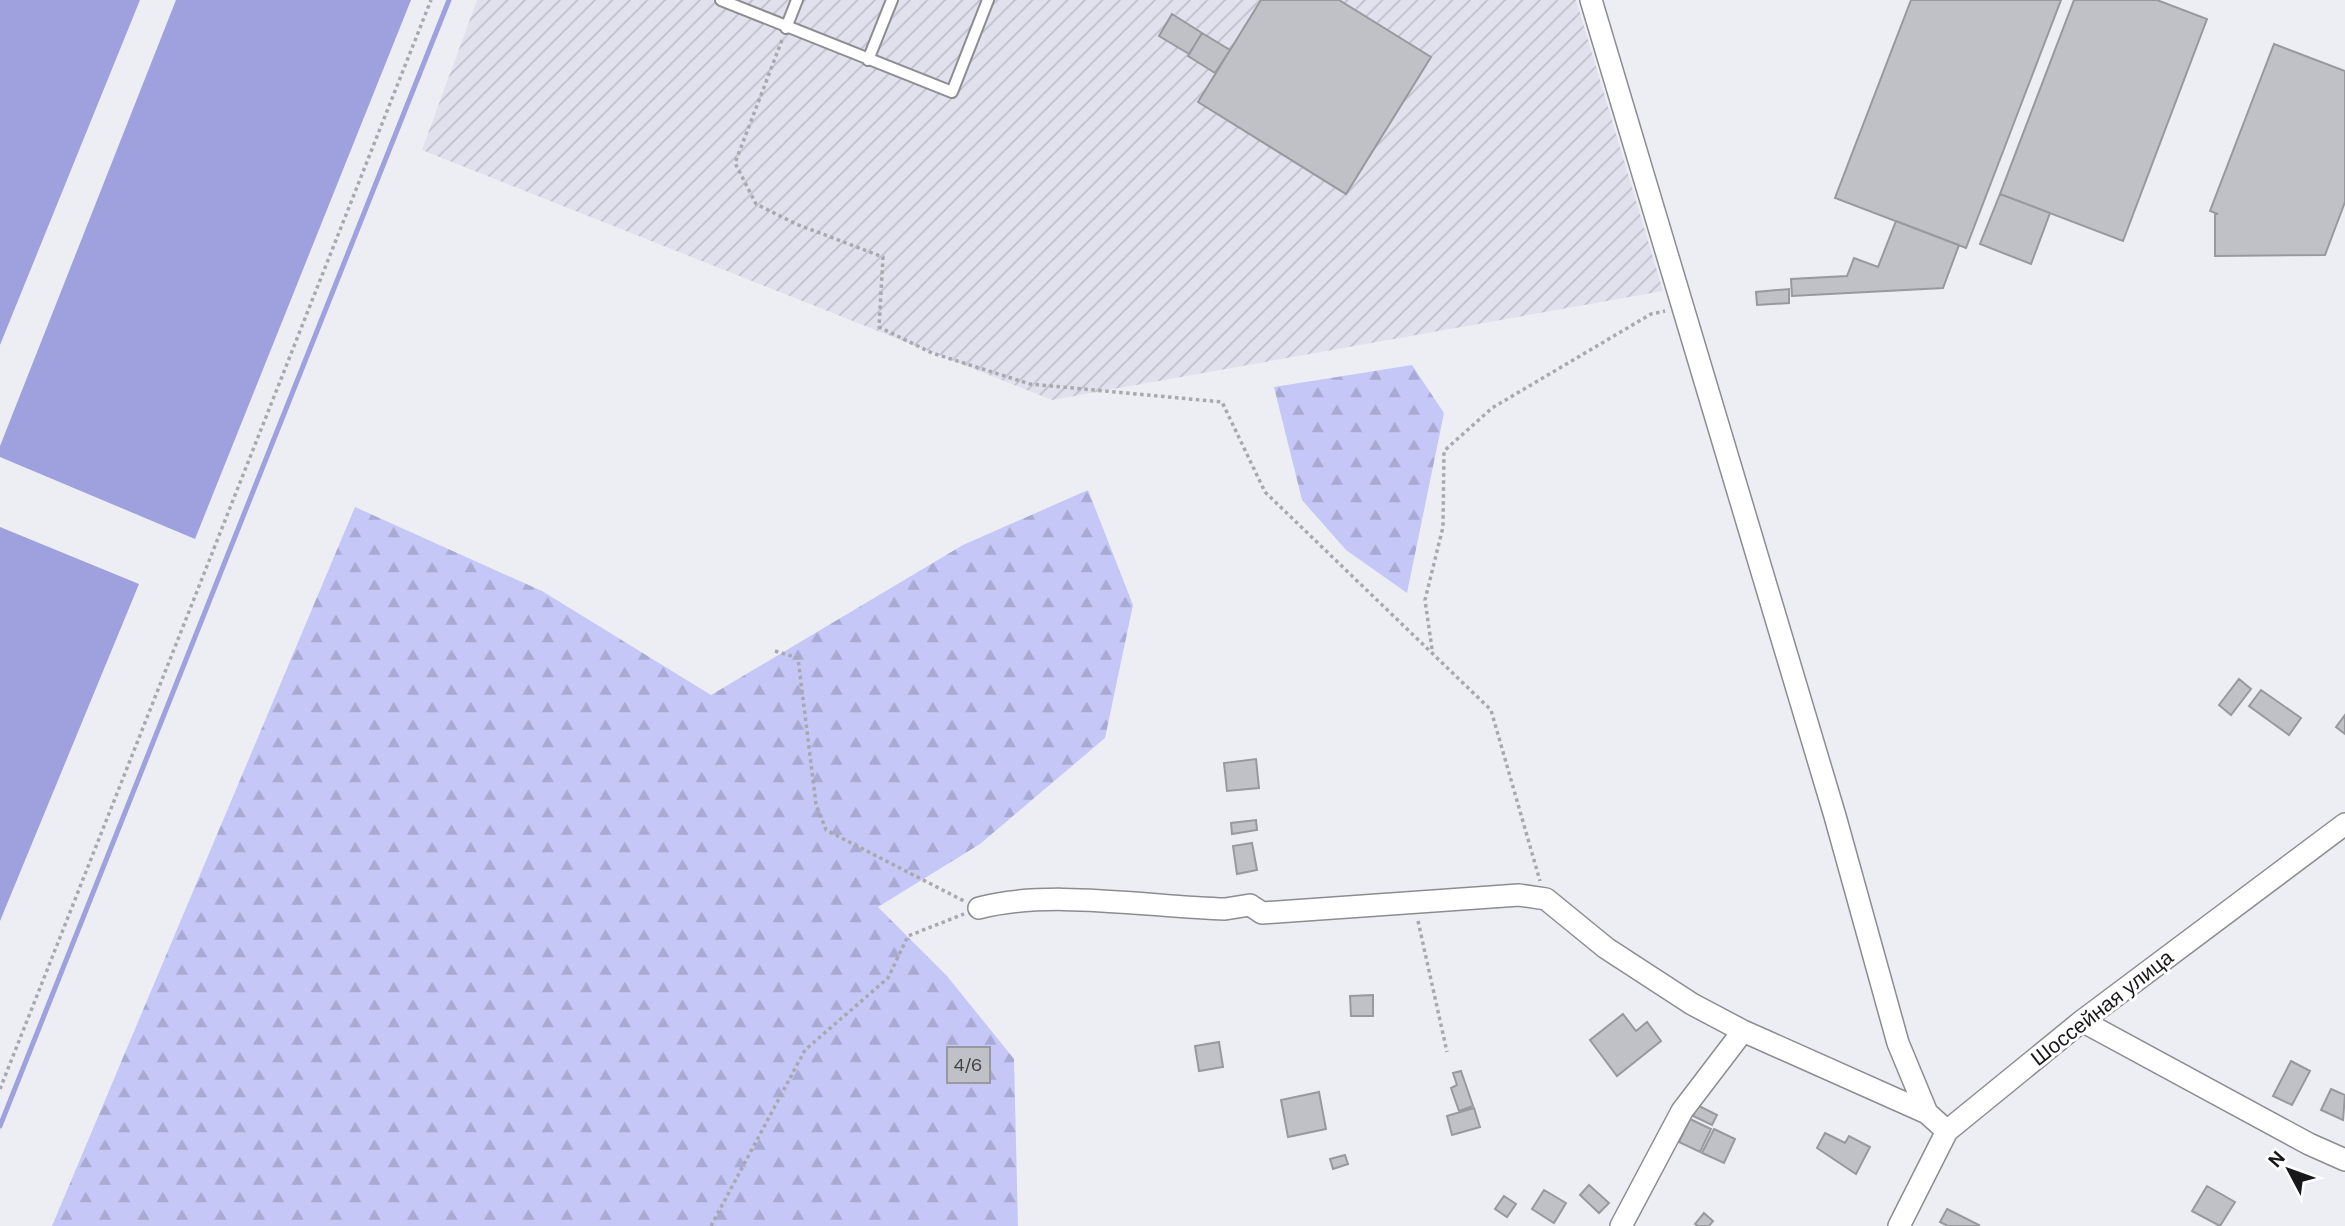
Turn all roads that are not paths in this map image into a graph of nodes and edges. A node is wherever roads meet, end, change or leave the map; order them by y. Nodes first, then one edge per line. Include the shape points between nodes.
1 (721, 0) edge
2 (797, 0) edge
3 (892, 0) edge
4 (988, 0) edge
5 (1591, 0) edge
6 (786, 28) junction
7 (868, 60) junction
8 (2345, 824) edge
9 (979, 908) road end
10 (2082, 1021) junction
11 (1743, 1031) junction
12 (1927, 1113) junction
13 (1947, 1131) junction
14 (2345, 1160) edge
15 (1621, 1226) edge
16 (1899, 1226) edge

1 - 6 lane
2 - 6 lane
3 - 7 lane
4 - 7 lane via 952,92
5 - 12 street via 1898,1042
6 - 7 lane
8 - 10 street, Шоссейная улица
9 - 11 street via 1038,899 1225,909 1250,905 1262,913 1519,895 1546,899 1628,962
10 - 13 street, Шоссейная улица
10 - 14 street
11 - 12 street
11 - 15 street via 1682,1111
12 - 13 street
13 - 16 street, Шоссейная улица

